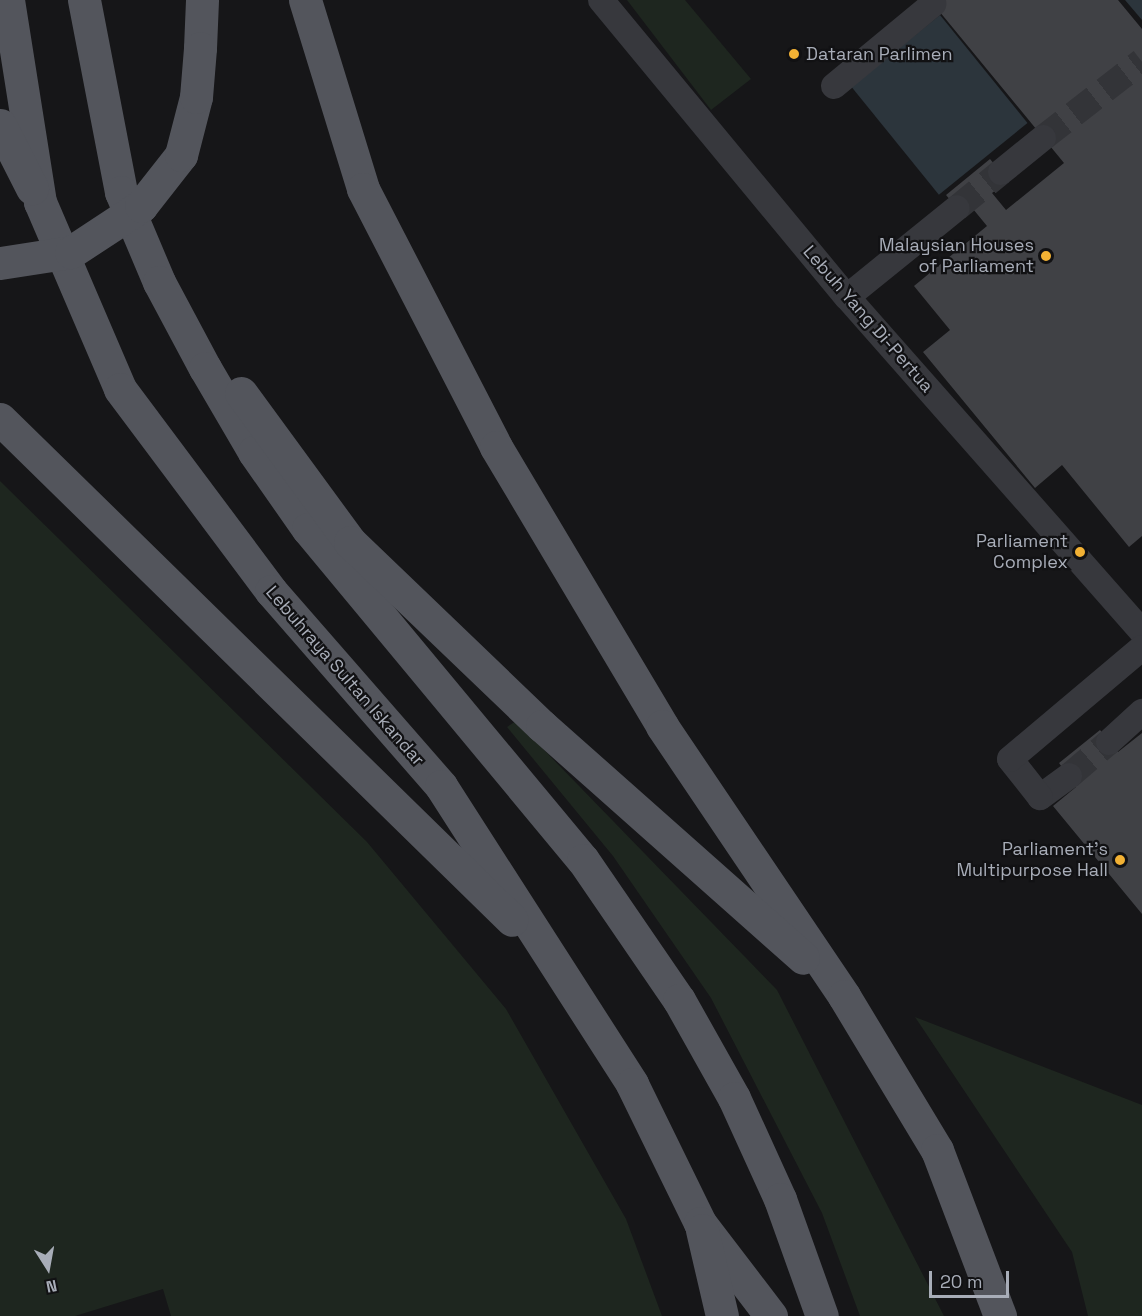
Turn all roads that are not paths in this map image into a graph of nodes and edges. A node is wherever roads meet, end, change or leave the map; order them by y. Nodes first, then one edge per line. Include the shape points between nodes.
1 (8, 0) edge
2 (84, 0) edge
3 (202, 0) edge
4 (305, 0) edge
5 (601, 0) edge
6 (933, 4) dead end
7 (834, 86) dead end
8 (0, 125) edge
9 (1043, 138) tunnel mouth
10 (1001, 172) tunnel mouth
11 (40, 202) junction
12 (957, 208) tunnel mouth
13 (0, 263) edge
14 (159, 282) junction
15 (847, 297) junction
16 (0, 419) edge
17 (1142, 633) edge
18 (1142, 648) edge
19 (1142, 712) edge
20 (1109, 742) tunnel mouth
21 (1069, 776) tunnel mouth
22 (541, 948) junction
23 (844, 996) junction
24 (700, 1223) junction
25 (722, 1316) edge
26 (771, 1316) edge
27 (822, 1316) edge
28 (1000, 1316) edge

1 - 11 main road, Lebuhraya Sultan Iskandar
2 - 14 main road via 121,192
3 - 13 main road, bridge via 196,97 181,155 141,206 71,252
4 - 23 main road via 363,189 496,447 662,726
5 - 15 lane, Lebuh Yang Di-Pertua
6 - 7 lane
8 - 11 main road
9 - 10 lane
11 - 22 main road, Lebuhraya Sultan Iskandar via 120,389 271,591 441,786
12 - 15 lane
14 - 23 main road via 350,542 542,726 646,813
14 - 27 main road via 254,452 308,529 583,860 679,1000 734,1098 780,1199
15 - 17 lane, Lebuh Yang Di-Pertua
16 - 22 main road
18 - 21 lane via 1010,759 1040,797
19 - 20 lane
22 - 24 main road, Lebuhraya Sultan Iskandar via 632,1084
23 - 28 main road via 937,1150
24 - 25 main road
24 - 26 main road, Lebuhraya Sultan Iskandar

